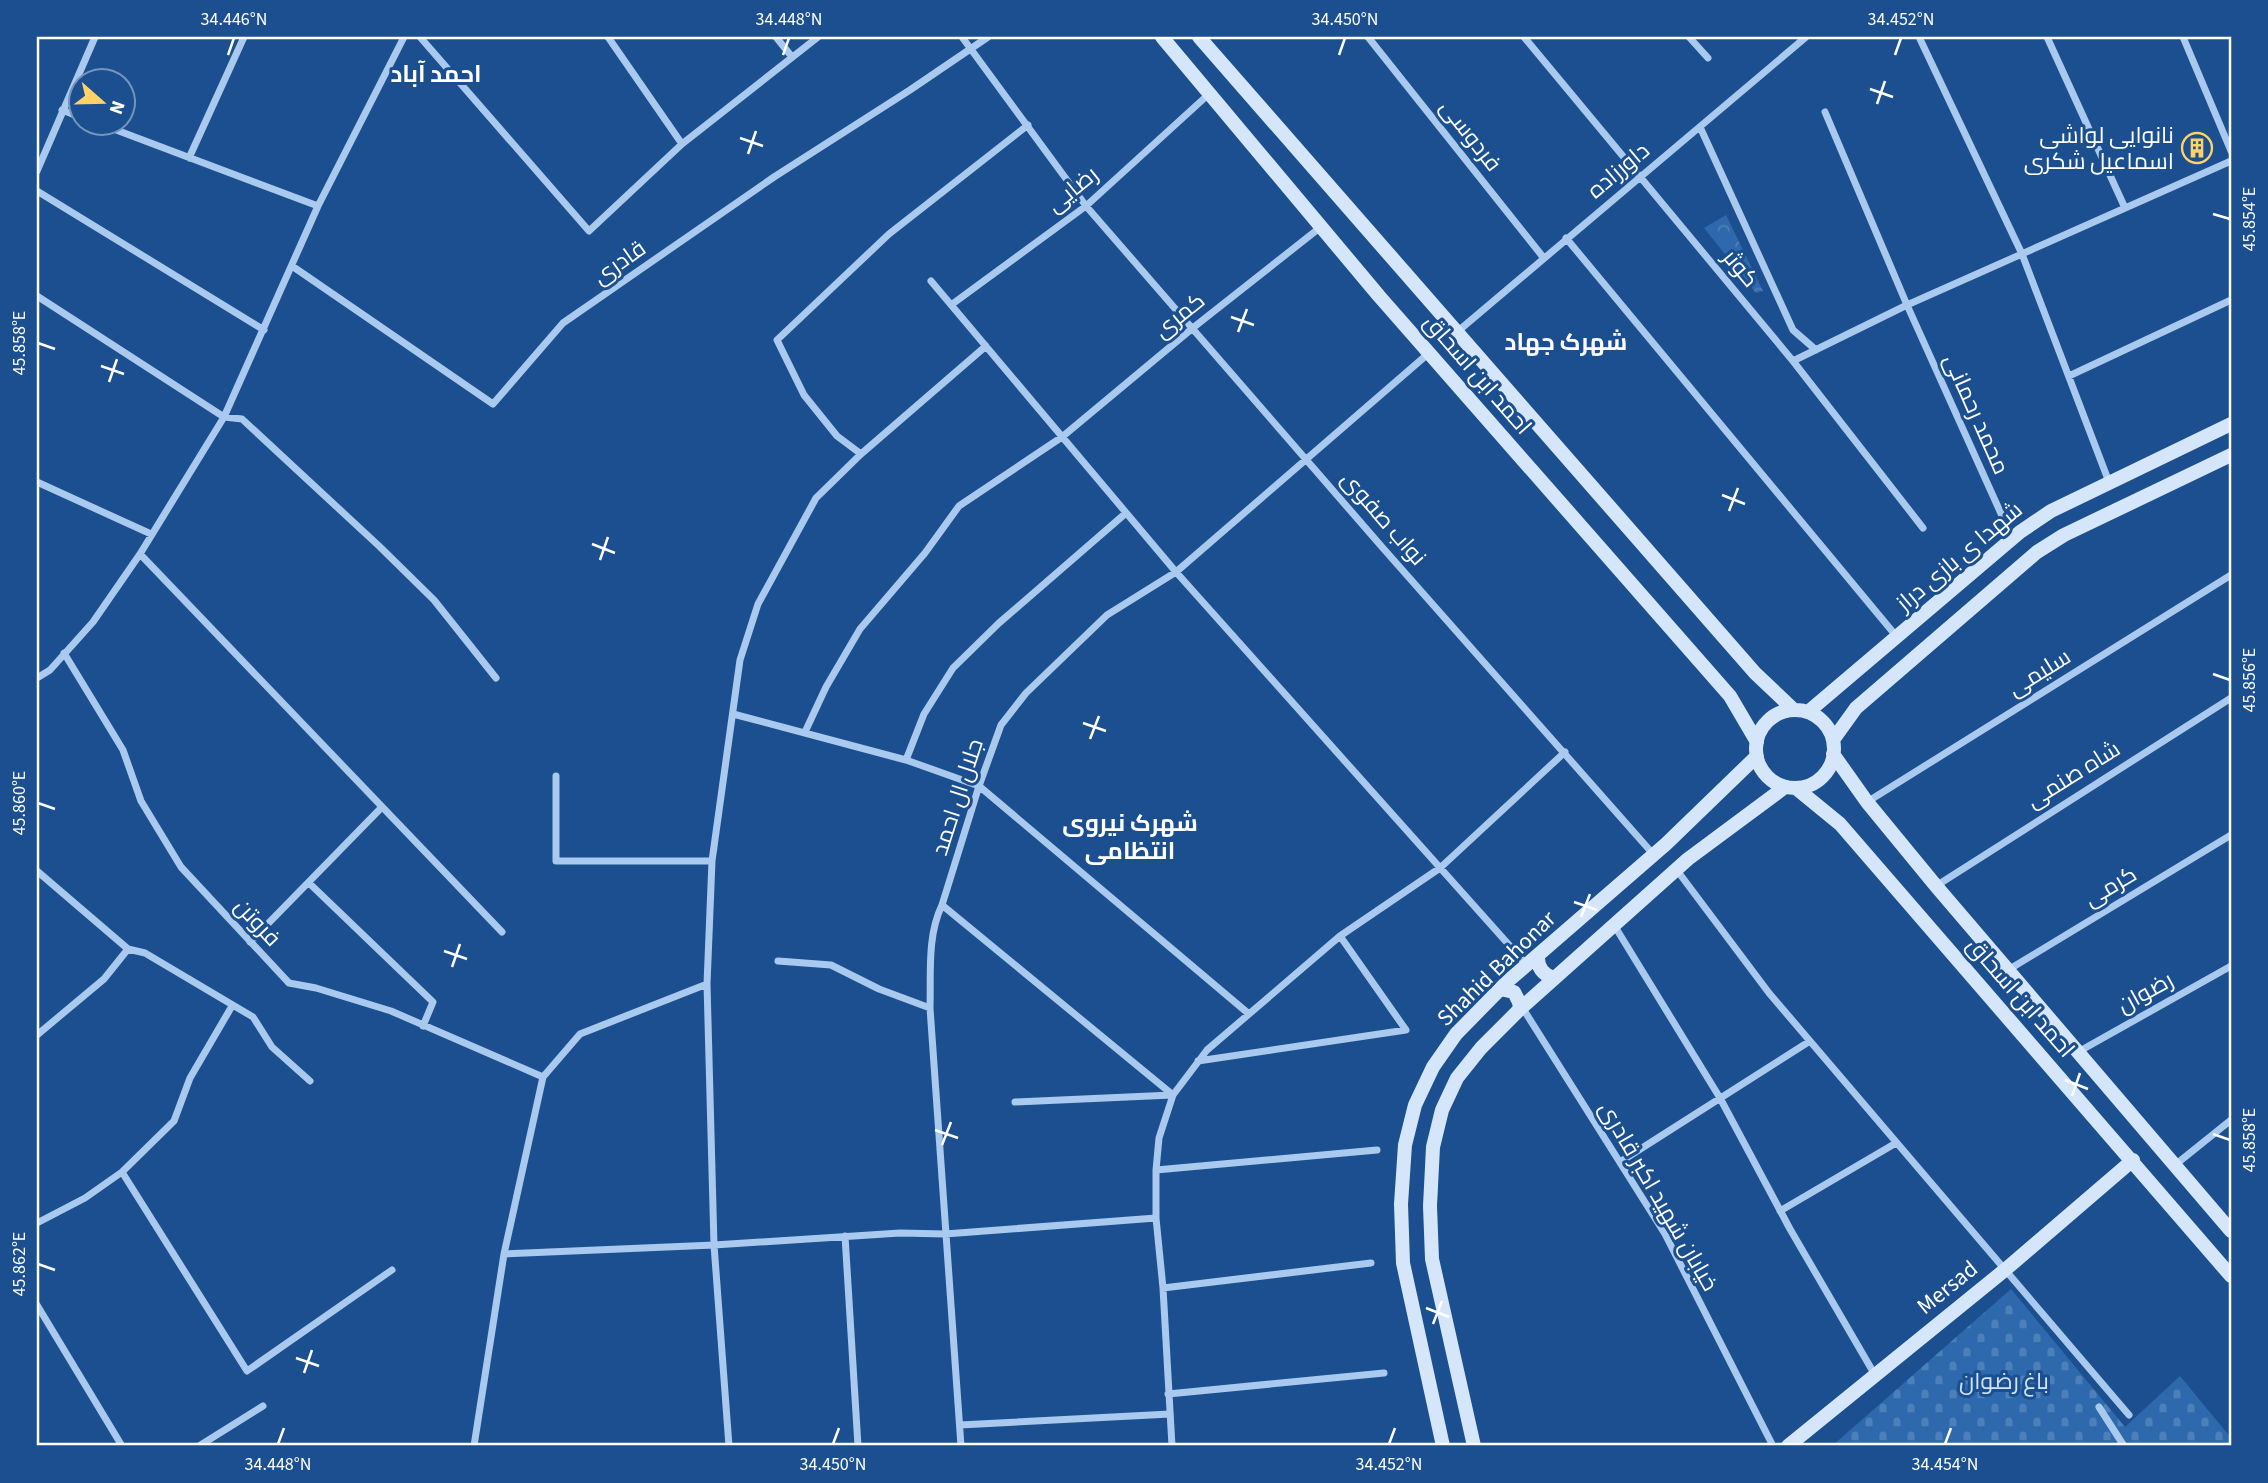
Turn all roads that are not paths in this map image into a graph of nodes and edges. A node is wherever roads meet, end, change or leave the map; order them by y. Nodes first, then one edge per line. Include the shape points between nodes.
1 (94, 37) edge
2 (404, 37) edge
3 (419, 37) edge
4 (608, 37) edge
5 (776, 37) edge
6 (818, 37) edge
7 (962, 37) edge
8 (988, 37) edge
9 (1162, 37) edge
10 (1199, 37) edge
11 (1368, 37) edge
12 (1524, 37) edge
13 (1689, 37) edge
14 (1807, 37) edge
15 (2047, 37) edge
16 (2183, 37) edge
17 (240, 38) edge
18 (1920, 39) dead end
19 (972, 49) junction
20 (792, 57) junction
21 (1707, 58) dead end
22 (1210, 93) junction
23 (62, 110) junction
24 (66, 112) edge
25 (1825, 112) dead end
26 (1028, 125) junction
27 (1700, 127) junction
28 (132, 136) edge
29 (682, 144) junction
30 (2231, 151) edge
31 (189, 158) junction
32 (2231, 161) edge
33 (37, 172) edge
34 (1641, 176) junction
35 (37, 191) edge
36 (318, 205) junction
37 (1086, 206) junction
38 (2125, 208) junction
39 (1322, 226) junction
40 (1566, 238) junction
41 (2022, 254) junction
42 (1543, 257) junction
43 (292, 266) junction
44 (931, 281) dead end
45 (37, 296) edge
46 (2231, 300) edge
47 (1907, 304) junction
48 (951, 305) junction
49 (1194, 327) junction
50 (264, 330) junction
51 (1456, 333) junction
52 (986, 346) junction
53 (1816, 350) junction
54 (1430, 353) junction
55 (1793, 361) junction
56 (2069, 376) junction
57 (224, 416) junction
58 (2231, 424) edge
59 (1062, 437) junction
60 (861, 454) junction
61 (2231, 457) edge
62 (1308, 460) junction
63 (37, 482) edge
64 (2110, 483) junction
65 (1126, 513) junction
66 (1923, 528) dead end
67 (151, 534) junction
68 (2013, 538) junction
69 (140, 554) junction
70 (1176, 572) junction
71 (2231, 575) edge
72 (1897, 637) junction
73 (64, 653) junction
74 (37, 678) edge
75 (496, 678) dead end
76 (2231, 698) edge
77 (1801, 711) junction
78 (733, 715) junction
79 (805, 732) junction
80 (1833, 747) junction
81 (1757, 749) junction
82 (1566, 752) junction
83 (906, 760) junction
84 (556, 776) dead end
85 (979, 786) junction
86 (1790, 787) junction
87 (1867, 803) junction
88 (382, 807) junction
89 (2231, 835) edge
90 (1654, 855) junction
91 (712, 861) junction
92 (1440, 868) junction
93 (1676, 869) junction
94 (37, 871) edge
95 (309, 883) junction
96 (1936, 886) junction
97 (942, 905) junction
98 (1614, 926) junction
99 (502, 932) dead end
100 (1340, 936) junction
101 (250, 942) junction
102 (128, 949) junction
103 (1538, 955) junction
104 (778, 961) dead end
105 (1527, 965) junction
106 (2231, 966) edge
107 (2008, 970) junction
108 (1554, 978) junction
109 (707, 984) junction
110 (1500, 989) junction
111 (232, 1006) junction
112 (930, 1008) junction
113 (1521, 1008) junction
114 (1249, 1014) junction
115 (424, 1026) junction
116 (37, 1035) edge
117 (1810, 1041) junction
118 (2078, 1052) junction
119 (1198, 1061) junction
120 (543, 1077) junction
121 (310, 1081) dead end
122 (1173, 1095) junction
123 (1720, 1098) junction
124 (1015, 1102) dead end
125 (2231, 1120) edge
126 (1896, 1143) junction
127 (1377, 1150) dead end
128 (2133, 1160) junction
129 (1620, 1162) junction
130 (2175, 1166) junction
131 (1156, 1170) junction
132 (122, 1172) junction
133 (1780, 1211) junction
134 (1157, 1218) junction
135 (37, 1223) edge
136 (2231, 1231) edge
137 (944, 1234) junction
138 (845, 1236) junction
139 (714, 1245) junction
140 (504, 1254) junction
141 (1371, 1263) dead end
142 (2006, 1269) junction
143 (392, 1270) dead end
144 (2231, 1276) edge
145 (1163, 1289) junction
146 (37, 1305) edge
147 (1384, 1373) dead end
148 (1875, 1375) junction
149 (1168, 1394) junction
150 (263, 1406) dead end
151 (2098, 1407) dead end
152 (1170, 1414) junction
153 (2129, 1415) dead end
154 (960, 1426) junction
155 (1441, 1444) edge
156 (122, 1446) edge
157 (199, 1446) edge
158 (474, 1446) edge
159 (729, 1446) edge
160 (858, 1446) edge
161 (961, 1446) edge
162 (1172, 1446) edge
163 (1474, 1446) edge
164 (1773, 1446) edge
165 (1788, 1446) edge
166 (2124, 1446) edge

1 - 23 street
2 - 36 street
3 - 29 street via 589,231
4 - 29 street
5 - 20 street
6 - 20 street
7 - 19 street, نواب صفوی
8 - 19 street, قادری
9 - 22 main road, احمد ابن اسحاق
10 - 51 main road, احمد ابن اسحاق
11 - 42 street, فردوسی
12 - 34 street, کوثر
13 - 21 street
14 - 27 street, داورزاده
15 - 38 street
16 - 30 street
17 - 31 street
18 - 41 street
19 - 26 street, نواب صفوی
19 - 43 street, قادری via 774,177 563,323 493,404
20 - 29 street
22 - 37 street, رضایی
22 - 39 main road, احمد ابن اسحاق
23 - 24 street
23 - 33 street
25 - 47 street, محمد رحمانی
26 - 37 street, نواب صفوی
26 - 60 street via 889,234 777,340 804,395 837,436
27 - 34 street, داورزاده
27 - 53 street via 1793,330
28 - 31 street
31 - 36 street
32 - 38 street
34 - 40 street, داورزاده
34 - 55 street, کوثر
35 - 50 street
36 - 43 street
37 - 48 street, رضایی
37 - 49 street, نواب صفوی
38 - 41 street
39 - 49 street, کمری
39 - 54 main road, احمد ابن اسحاق
40 - 42 street, داورزاده
40 - 72 street
41 - 47 street
41 - 56 street
42 - 51 street, داورزاده
43 - 50 street
44 - 48 street
45 - 57 street
46 - 56 street
47 - 53 street
47 - 68 street, محمد رحمانی
48 - 52 street
49 - 59 street, کمری
49 - 62 street, نواب صفوی
50 - 57 street
51 - 77 main road, احمد ابن اسحاق via 1755,673
52 - 59 street
52 - 60 street
53 - 55 street
54 - 62 street, جلال ال احمد
54 - 81 main road, احمد ابن اسحاق via 1730,696
55 - 66 street, کوثر
56 - 64 street
57 - 67 street
57 - 75 street via 242,419 379,546 434,600
58 - 64 main road, شهدا ی بازی دراز
59 - 65 street
59 - 79 street, کمری via 959,506 860,629
60 - 78 street via 816,498 758,604 740,660
61 - 80 main road, شهدا ی بازی دراز via 2064,534 2037,552 1856,708
62 - 70 street, جلال ال احمد
62 - 82 street, نواب صفوی
63 - 67 street
64 - 68 main road, شهدا ی بازی دراز via 2051,511
65 - 70 street
65 - 83 street via 953,668 924,714
67 - 69 street
68 - 72 main road, شهدا ی بازی دراز
69 - 73 street via 93,622
69 - 88 street
70 - 85 street, جلال ال احمد via 1107,615 1026,693 1001,725
70 - 92 street
71 - 87 street, سلیمی
72 - 77 main road, شهدا ی بازی دراز
73 - 74 street
73 - 101 street, فروتن via 123,750 141,801 181,867
76 - 96 street, شاه صنمی
77 - 80 main road via 1819,718 1828,728
77 - 81 main road via 1769,719
78 - 79 street
78 - 91 street
79 - 83 street
80 - 86 main road via 1825,774 1807,786
80 - 87 main road, احمد ابن اسحاق
81 - 86 main road via 1766,775
81 - 90 main road, Shahid Bahonar
82 - 90 street, نواب صفوی
82 - 92 street
83 - 85 street
84 - 91 street via 556,861
85 - 97 street, جلال ال احمد
85 - 114 street
86 - 93 main road, Shahid Bahonar
86 - 128 main road, احمد ابن اسحاق via 1840,824
87 - 96 main road, احمد ابن اسحاق
88 - 95 street
88 - 99 street
89 - 107 street, کرمی
90 - 103 main road, Shahid Bahonar
91 - 109 street
92 - 100 street
92 - 105 street
93 - 98 main road, Shahid Bahonar
93 - 117 street
94 - 102 street
95 - 101 street
95 - 115 street via 433,1002
96 - 107 main road, احمد ابن اسحاق
97 - 112 street, جلال ال احمد via 933,923
97 - 122 street
98 - 108 main road, Shahid Bahonar
98 - 123 street
100 - 114 street
100 - 119 street via 1406,1030
101 - 115 street, فروتن via 289,983 391,1011
102 - 111 street via 145,953
102 - 116 street via 104,979
103 - 105 main road, Shahid Bahonar
103 - 108 main road via 1540,968
104 - 112 street via 831,965
105 - 110 main road, Shahid Bahonar
106 - 118 street, رضوان
107 - 118 main road, احمد ابن اسحاق
108 - 113 main road, Shahid Bahonar
109 - 120 street via 580,1034
109 - 139 street
110 - 113 main road via 1514,992
110 - 155 main road, Shahid Bahonar via 1456,1034 1433,1067 1415,1105 1405,1145 1403,1264
111 - 121 street via 253,1017 272,1047
111 - 132 street via 190,1078 174,1121
112 - 137 street, جلال ال احمد
113 - 129 street, خیابان شهید اکبر قادری
113 - 163 main road, Shahid Bahonar via 1457,1078 1442,1110 1433,1147 1432,1259
114 - 119 street
115 - 120 street, فروتن
117 - 123 street
117 - 126 street
118 - 130 main road, احمد ابن اسحاق
119 - 122 street
120 - 140 street
122 - 124 street
122 - 131 street via 1159,1138
123 - 129 street
123 - 133 street
125 - 130 street
126 - 133 street
126 - 142 street
127 - 131 street
128 - 142 main road, Mersad
128 - 144 main road, احمد ابن اسحاق
129 - 164 street, خیابان شهید اکبر قادری via 1665,1234
130 - 136 main road, احمد ابن اسحاق
131 - 134 street
132 - 135 street
132 - 143 street via 247,1371
133 - 148 street
134 - 137 street
134 - 145 street
137 - 138 street
137 - 154 street, جلال ال احمد
138 - 139 street
138 - 160 street
139 - 140 street
139 - 159 street
140 - 158 street
141 - 145 street
142 - 148 main road, Mersad
142 - 153 street
145 - 149 street
146 - 156 street
147 - 149 street
148 - 165 main road, Mersad
149 - 152 street
150 - 157 street
151 - 166 street
152 - 154 street
152 - 162 street
154 - 161 street, جلال ال احمد

